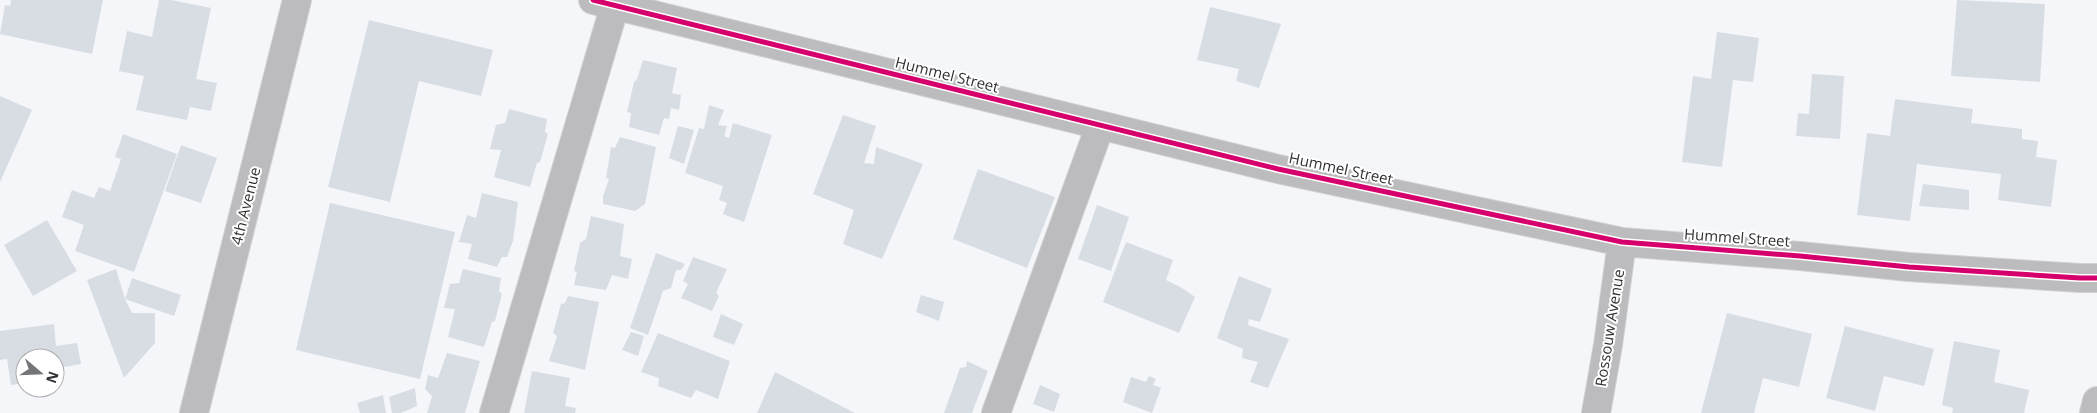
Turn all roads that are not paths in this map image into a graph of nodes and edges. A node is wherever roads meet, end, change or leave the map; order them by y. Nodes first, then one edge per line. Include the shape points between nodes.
1 (297, 0) edge
2 (604, 3) edge
3 (1100, 126) junction
4 (1622, 242) junction
5 (2097, 278) edge
6 (2097, 402) edge
7 (194, 413) edge
8 (494, 413) edge
9 (996, 413) edge
10 (1596, 413) edge
11 (2094, 413) edge

1 - 7 street, 4th Avenue
2 - 3 street, Hummel Street
2 - 8 street
3 - 4 street, Hummel Street via 1278,169
3 - 9 street
4 - 5 street, Hummel Street via 1909,267
4 - 10 street, Rossouw Avenue
6 - 11 street

